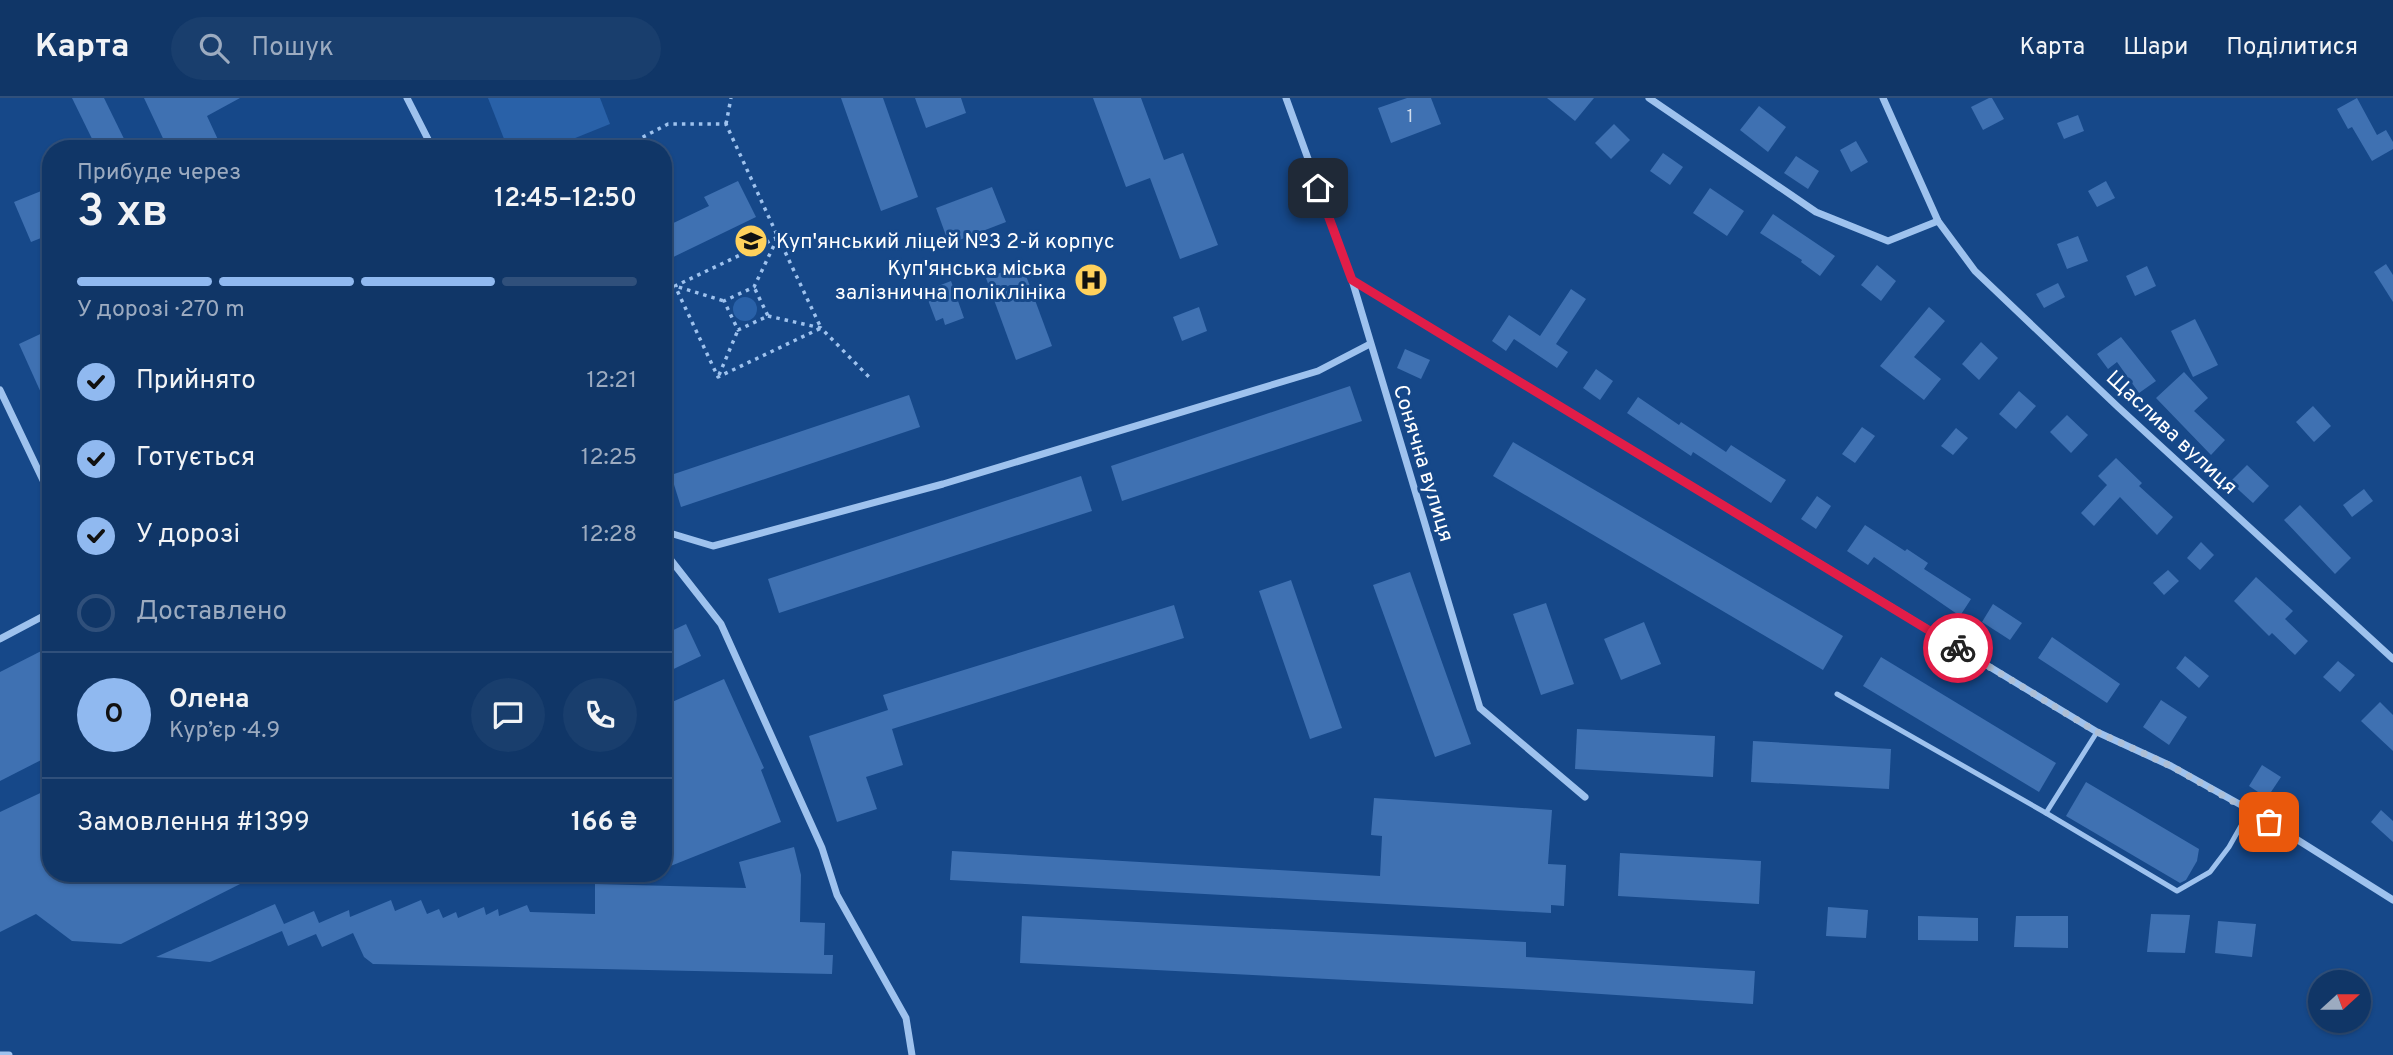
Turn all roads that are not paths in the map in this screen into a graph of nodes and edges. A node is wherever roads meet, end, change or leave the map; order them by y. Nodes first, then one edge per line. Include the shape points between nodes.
1 (407, 98) edge
2 (1286, 98) edge
3 (1649, 98) edge
4 (1883, 98) edge
5 (428, 140) edge
6 (1938, 221) junction
7 (1352, 280) junction
8 (1370, 344) junction
9 (0, 390) edge
10 (42, 478) edge
11 (672, 534) edge
12 (672, 561) edge
13 (42, 617) edge
14 (0, 639) edge
15 (2389, 651) edge
16 (2393, 659) edge
17 (1838, 694) dead end
18 (2097, 732) junction
19 (1585, 797) dead end
20 (2250, 810) junction
21 (2046, 813) junction
22 (2393, 900) edge
23 (0, 1055) edge
24 (9, 1055) edge
25 (912, 1055) edge

1 - 5 street
2 - 7 street, Сонячна вулиця
3 - 6 street via 1816,212 1888,241
4 - 6 street, Щаслива вулиця
6 - 15 street, Щаслива вулиця via 1975,271
7 - 8 street, Сонячна вулиця
7 - 18 street
8 - 11 street via 1318,371 943,484 713,546
8 - 19 street, Сонячна вулиця via 1480,708
9 - 10 street
12 - 25 street via 721,624 822,848 837,895 906,1018
13 - 14 street
15 - 16 street, Щаслива вулиця
17 - 21 lane
18 - 20 street
18 - 21 lane
20 - 21 lane via 2210,872 2177,891
20 - 22 street
23 - 24 street

